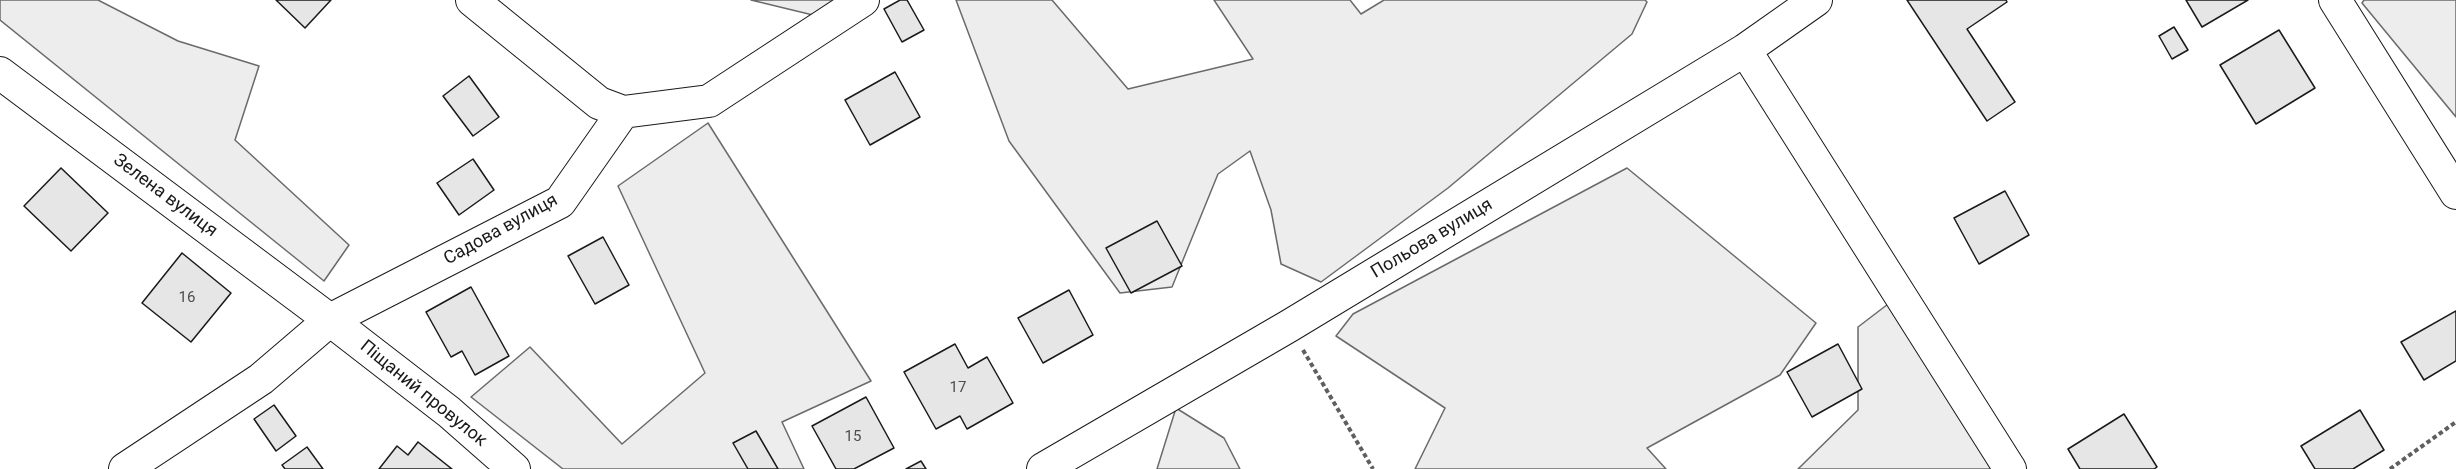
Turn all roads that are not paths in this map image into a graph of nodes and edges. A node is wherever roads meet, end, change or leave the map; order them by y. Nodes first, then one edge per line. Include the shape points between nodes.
1 (472, 0) edge
2 (863, 0) edge
3 (1816, 0) edge
4 (2335, 0) edge
5 (1745, 50) junction
6 (0, 72) edge
7 (623, 112) junction
8 (2456, 193) edge
9 (330, 320) junction
10 (125, 469) edge
11 (514, 469) edge
12 (1043, 469) edge
13 (2010, 469) edge

1 - 7 street via 599,103
2 - 7 street via 709,101
3 - 5 street, Польова вулиця
4 - 8 street
5 - 12 street, Польова вулиця via 1289,326
5 - 13 street
6 - 9 street, Зелена вулиця
7 - 9 street, Садова вулиця via 560,202
9 - 10 street, Садова вулиця via 261,379
9 - 11 street, Піщаний провулок via 449,412

